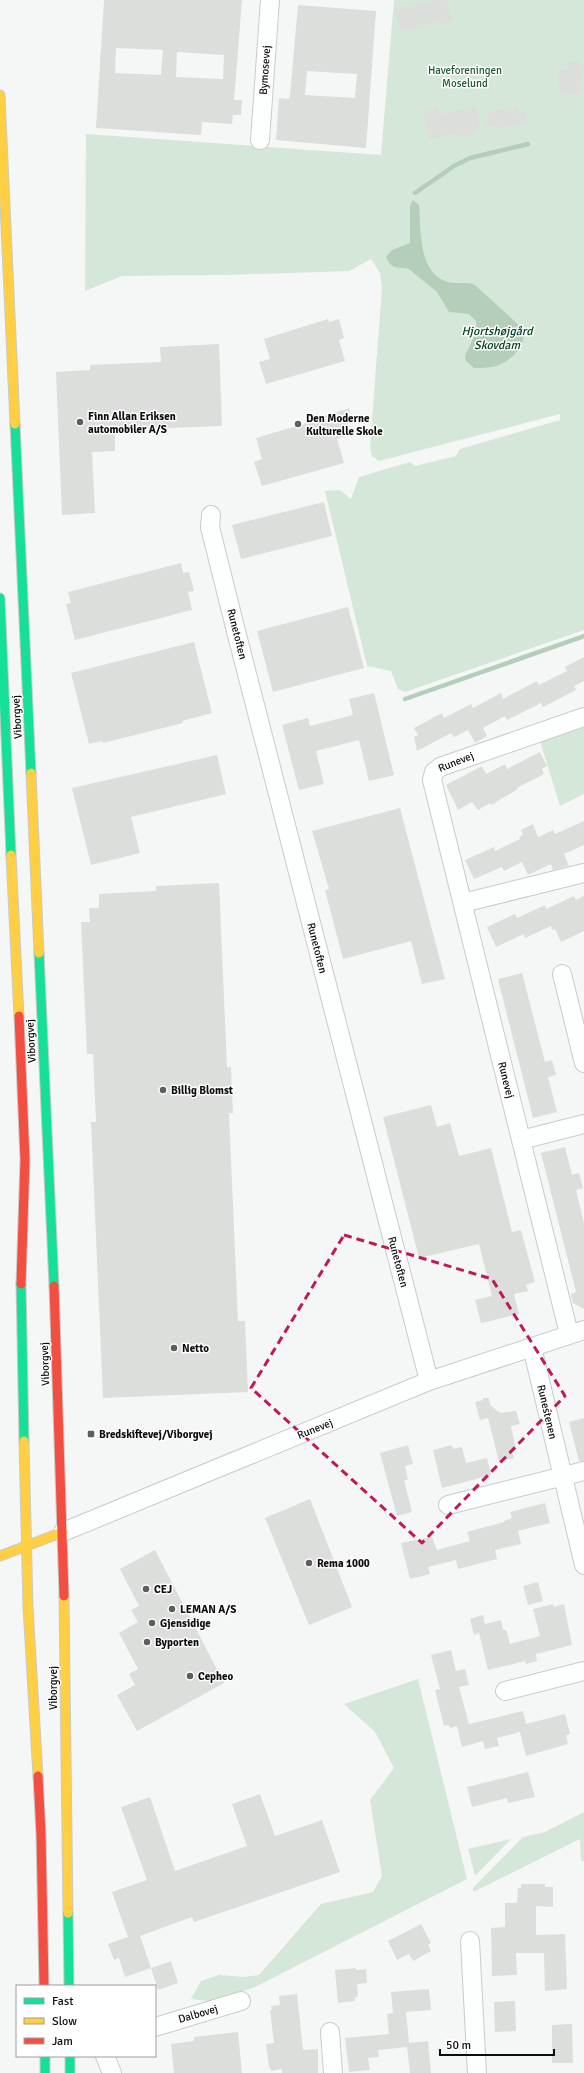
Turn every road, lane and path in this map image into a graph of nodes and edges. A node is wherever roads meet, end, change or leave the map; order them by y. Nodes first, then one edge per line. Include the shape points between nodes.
1 (270, 0) edge
2 (0, 95) edge
3 (260, 140) dead end
4 (211, 515) dead end
5 (0, 598) edge
6 (584, 717) edge
7 (584, 873) edge
8 (463, 903) junction
9 (562, 974) dead end
10 (584, 1063) edge
11 (584, 1124) edge
12 (520, 1140) junction
13 (576, 1332) edge
14 (532, 1347) junction
15 (429, 1381) junction
16 (584, 1471) edge
17 (562, 1476) junction
18 (448, 1505) dead end
19 (63, 1532) junction
20 (27, 1546) junction
21 (0, 1556) edge
22 (584, 1565) edge
23 (584, 1671) edge
24 (505, 1691) dead end
25 (470, 1941) dead end
26 (44, 1985) edge
27 (69, 1985) edge
28 (241, 2001) dead end
29 (156, 2027) edge
30 (330, 2032) dead end
31 (45, 2057) edge
32 (70, 2057) edge
33 (105, 2057) edge
34 (45, 2073) edge
35 (70, 2073) edge
36 (112, 2073) edge
37 (334, 2073) edge
38 (476, 2073) edge

1 - 3 street, Bymosevej
2 - 19 main road, Viborgvej
4 - 15 street, Runetoften via 210,527
5 - 20 main road, Viborgvej via 25,1160 21,1299
6 - 8 street, Runevej via 440,767 434,772 432,780
7 - 8 street
8 - 12 street, Runevej
9 - 10 street
11 - 12 street
12 - 13 street, Runevej
13 - 14 street, Runevej
14 - 15 street, Runevej
14 - 17 street, Runestenen
15 - 19 street, Runevej
16 - 17 street
17 - 18 street
17 - 22 street, Runestenen
19 - 20 main road
19 - 27 main road, Viborgvej
20 - 21 main road
20 - 26 main road, Viborgvej via 41,1834
23 - 24 street
25 - 38 street
28 - 29 street, Dalbovej
30 - 37 street
31 - 34 main road
32 - 35 main road
33 - 36 street

